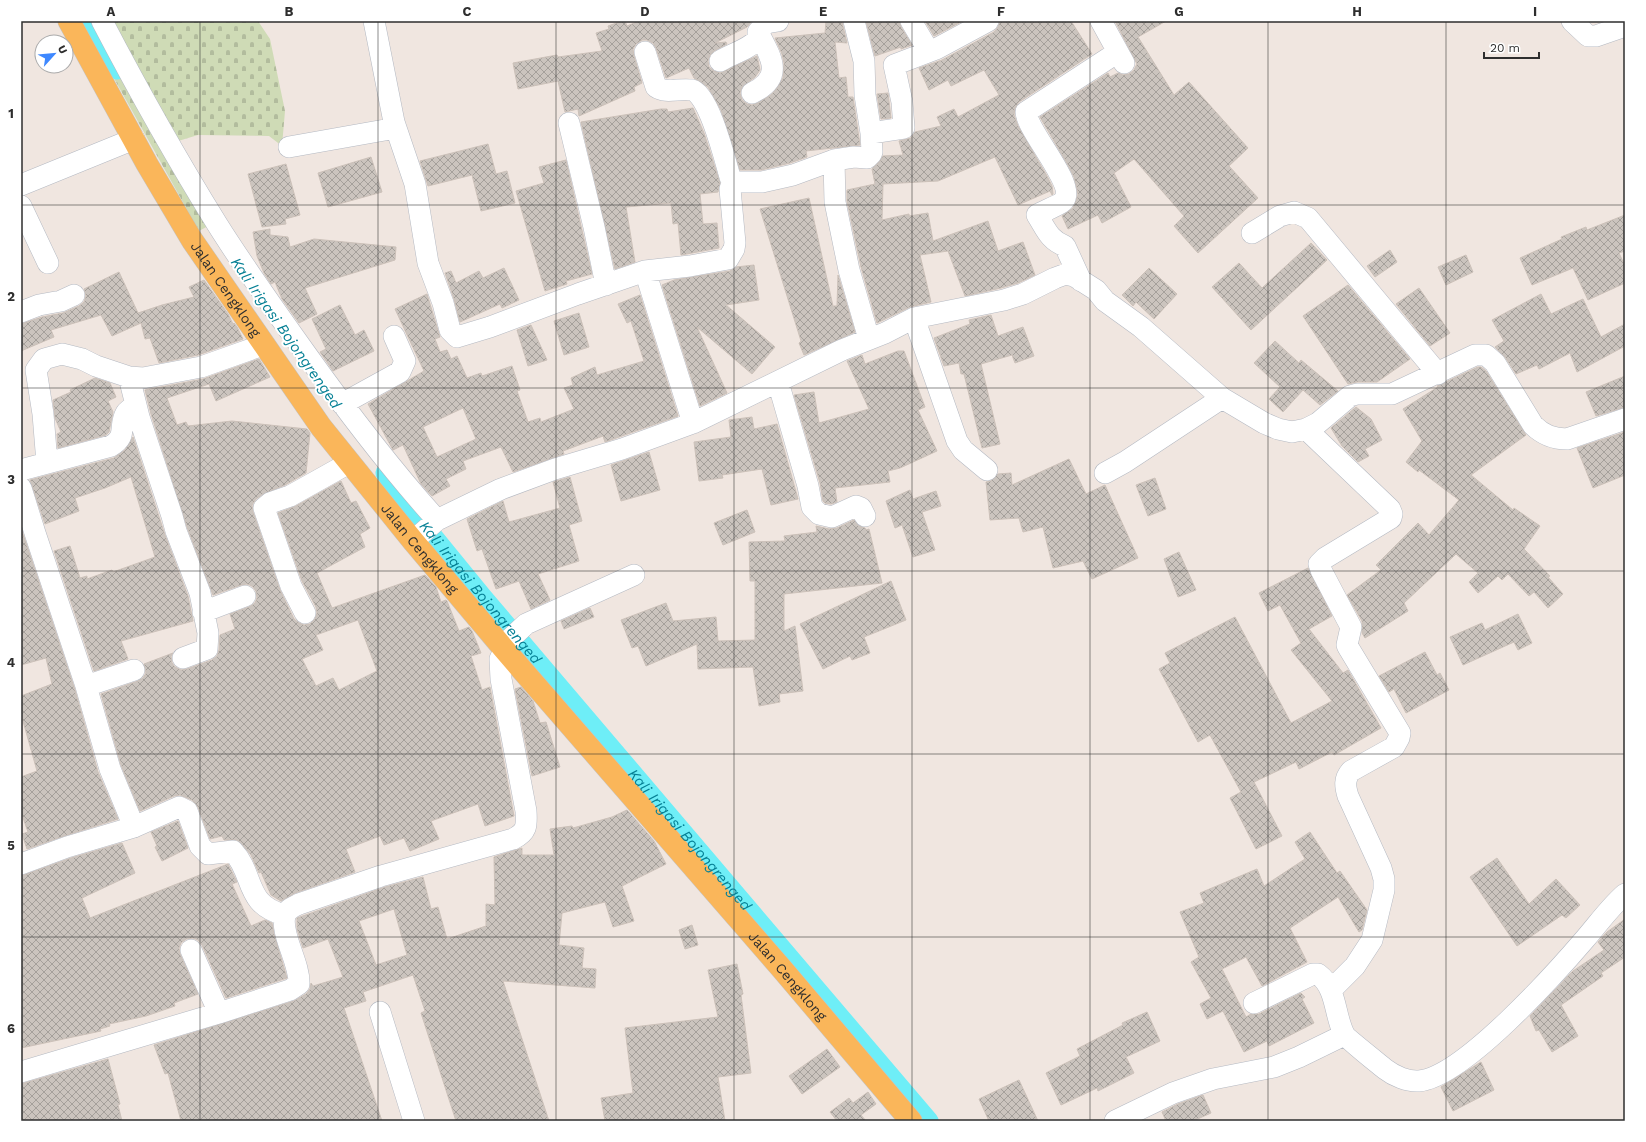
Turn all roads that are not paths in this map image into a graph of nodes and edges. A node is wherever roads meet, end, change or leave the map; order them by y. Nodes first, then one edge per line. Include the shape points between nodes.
1 (69, 21) edge
2 (102, 21) edge
3 (374, 21) edge
4 (778, 21) edge
5 (854, 21) edge
6 (911, 21) edge
7 (988, 21) edge
8 (1101, 21) edge
9 (1572, 21) edge
10 (1625, 26) edge
11 (758, 32) junction
12 (936, 49) junction
13 (645, 52) dead end
14 (720, 61) dead end
15 (752, 93) dead end
16 (569, 123) dead end
17 (396, 128) junction
18 (871, 132) junction
19 (134, 139) junction
20 (289, 147) dead end
21 (834, 160) junction
22 (733, 182) junction
23 (21, 185) edge
24 (21, 206) edge
25 (206, 232) junction
26 (1252, 233) dead end
27 (48, 263) dead end
28 (645, 272) junction
29 (1081, 281) junction
30 (606, 285) junction
31 (74, 295) dead end
32 (256, 307) junction
33 (21, 312) edge
34 (914, 318) junction
35 (394, 336) dead end
36 (869, 339) junction
37 (263, 345) junction
38 (1438, 374) junction
39 (129, 377) junction
40 (778, 382) junction
41 (1222, 398) junction
42 (136, 405) junction
43 (344, 408) junction
44 (1625, 419) edge
45 (693, 424) junction
46 (322, 426) junction
47 (1306, 429) junction
48 (47, 463) junction
49 (349, 463) junction
50 (21, 470) edge
51 (987, 470) dead end
52 (1105, 472) dead end
53 (21, 488) edge
54 (865, 516) dead end
55 (425, 531) junction
56 (634, 575) dead end
57 (245, 596) dead end
58 (203, 612) junction
59 (305, 613) dead end
60 (507, 645) junction
61 (184, 658) dead end
62 (134, 670) dead end
63 (86, 686) junction
64 (134, 826) junction
65 (21, 864) edge
66 (1625, 894) edge
67 (285, 915) junction
68 (191, 950) dead end
69 (1331, 990) junction
70 (1254, 1003) dead end
71 (380, 1012) dead end
72 (219, 1013) junction
73 (1344, 1035) junction
74 (21, 1072) edge
75 (414, 1121) edge
76 (911, 1121) edge
77 (1115, 1121) edge

1 - 19 main road, Jalan Cengklong
2 - 25 street via 157,125
3 - 17 street
4 - 11 street via 766,23
5 - 18 street via 864,61 865,95
6 - 12 street via 927,48
7 - 12 street
8 - 29 street via 1121,57 1026,112 1029,125 1061,176 1066,195 1064,200 1038,215 1055,242 1065,246
9 - 10 street via 1588,36 1596,36
11 - 14 street via 758,39 753,44
11 - 15 street via 771,58 773,72 768,82
12 - 18 street via 894,66 902,102 904,128
13 - 22 street via 656,86 660,90 693,90 700,96 711,118
16 - 30 street
17 - 20 street
17 - 30 street via 415,184 428,263 450,330 457,337
18 - 21 street via 872,152 867,158
19 - 23 street
19 - 25 main road, Jalan Cengklong
21 - 22 street via 793,175 762,182
21 - 36 street via 835,202
22 - 28 street via 730,189 735,243 728,258
24 - 27 street
25 - 32 main road, Jalan Cengklong
25 - 32 street
26 - 38 street via 1280,216 1294,212 1308,218
28 - 30 street
28 - 45 street
29 - 34 street via 1066,274 1010,298
29 - 41 street via 1141,327
31 - 33 street
32 - 37 main road, Jalan Cengklong
32 - 43 street
34 - 36 street
34 - 51 street via 957,441 963,450
35 - 43 street via 405,361 400,372
36 - 40 street
37 - 39 street via 201,367 143,378
37 - 46 main road, Jalan Cengklong
38 - 44 street via 1476,355 1486,355 1498,367 1539,431 1558,439 1580,436
38 - 47 street via 1392,394 1350,396 1318,423
39 - 42 street
39 - 48 street via 62,354 44,359 36,370
40 - 45 street
40 - 54 street via 812,507 820,514 832,517 856,506
41 - 47 street via 1253,418 1278,429 1292,432
41 - 52 street via 1125,462
42 - 48 street via 126,412 122,433 111,446
42 - 58 street via 176,531 200,593
43 - 46 street
43 - 55 street via 400,480
45 - 55 street via 501,489
46 - 49 main road, Jalan Cengklong
47 - 69 street via 1390,509 1392,514 1390,518 1319,564 1351,627 1347,645 1400,733 1394,747 1346,776 1348,796 1381,868 1384,890 1372,940 1356,966
48 - 50 street
49 - 55 main road, Jalan Cengklong
49 - 59 street via 264,508 290,586
53 - 63 street
55 - 60 main road, Jalan Cengklong
56 - 60 street via 526,624
57 - 58 street
58 - 61 street via 208,633 206,649
60 - 67 street via 500,659 500,679 526,811 527,825 522,833 513,839 381,876 299,904
60 - 76 main road, Jalan Cengklong
62 - 63 street
63 - 64 street via 110,769
64 - 65 street
64 - 67 street via 179,807 187,811 200,846 208,854 233,851 239,857 253,894 276,913
66 - 73 street via 1551,977 1499,1029 1454,1066 1434,1077 1419,1081 1406,1080 1387,1070
67 - 72 street via 284,927 300,975 299,984 290,990
68 - 72 street
69 - 70 street via 1324,978 1313,974
69 - 73 street
71 - 75 street
72 - 74 street
73 - 77 street via 1274,1067 1213,1080 1173,1093

